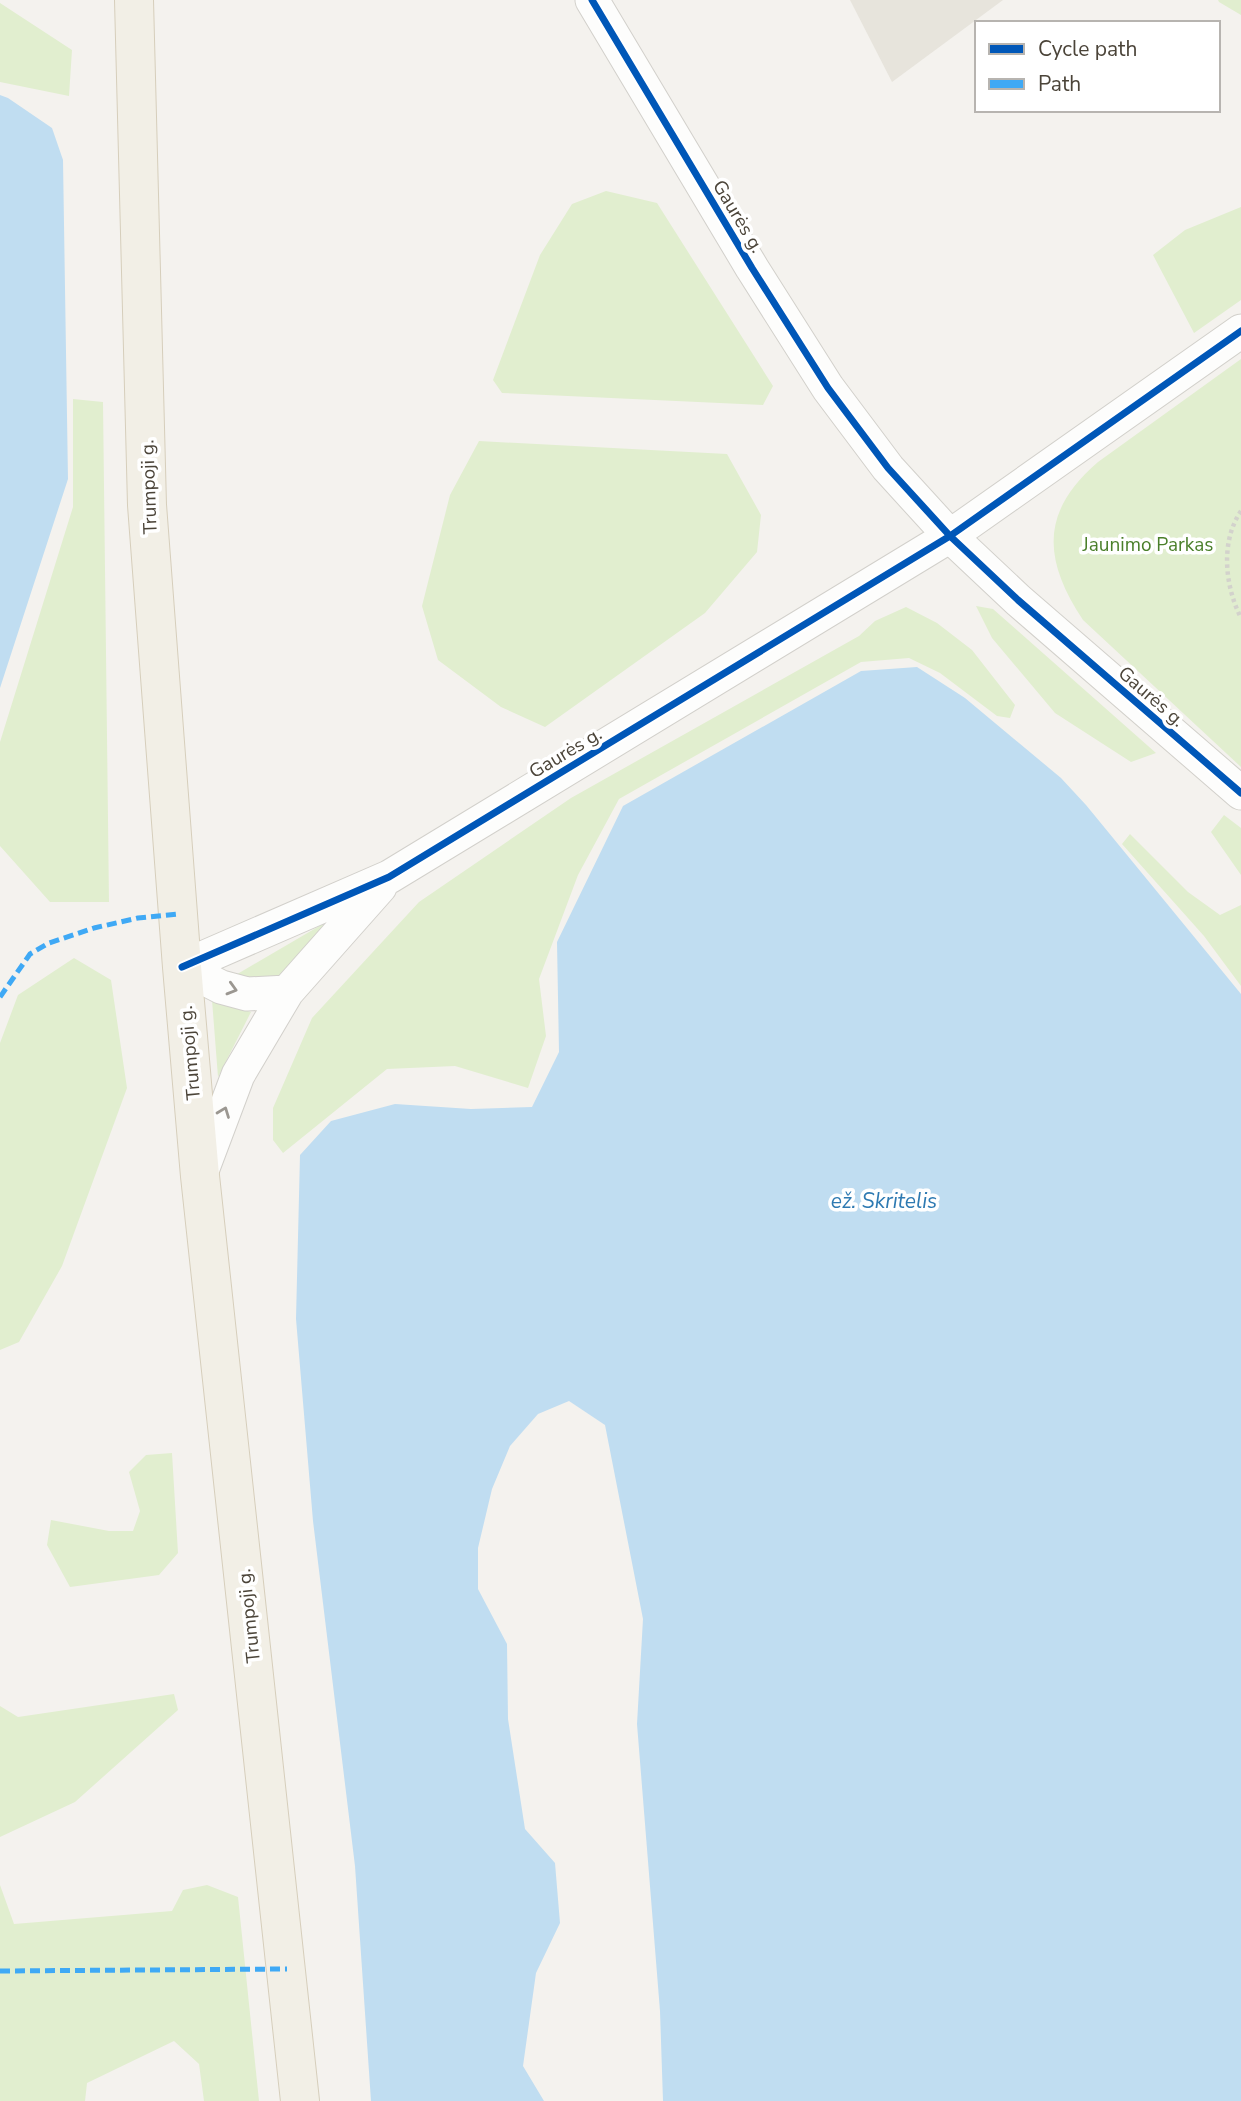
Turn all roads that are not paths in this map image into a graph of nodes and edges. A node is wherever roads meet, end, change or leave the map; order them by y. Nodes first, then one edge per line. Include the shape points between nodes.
1 (134, 0) edge
2 (592, 0) edge
3 (1241, 331) edge
4 (950, 536) junction
5 (1241, 793) edge
6 (389, 877) junction
7 (182, 967) junction
8 (287, 992) junction
9 (200, 1176) junction
10 (300, 2101) edge

1 - 7 main road, Trumpoji g. via 148,505
2 - 4 street, Gaurės g. via 828,388 888,468
3 - 4 street, Gaurės g.
4 - 5 street, Gaurės g.
4 - 6 street, Gaurės g.
6 - 7 street, Gaurės g.
6 - 8 street, Gaurės g.
7 -> 8 street via 247,994
7 - 9 main road, Trumpoji g.
9 -> 8 street, Gaurės g. via 239,1074
9 - 10 main road, Trumpoji g.

